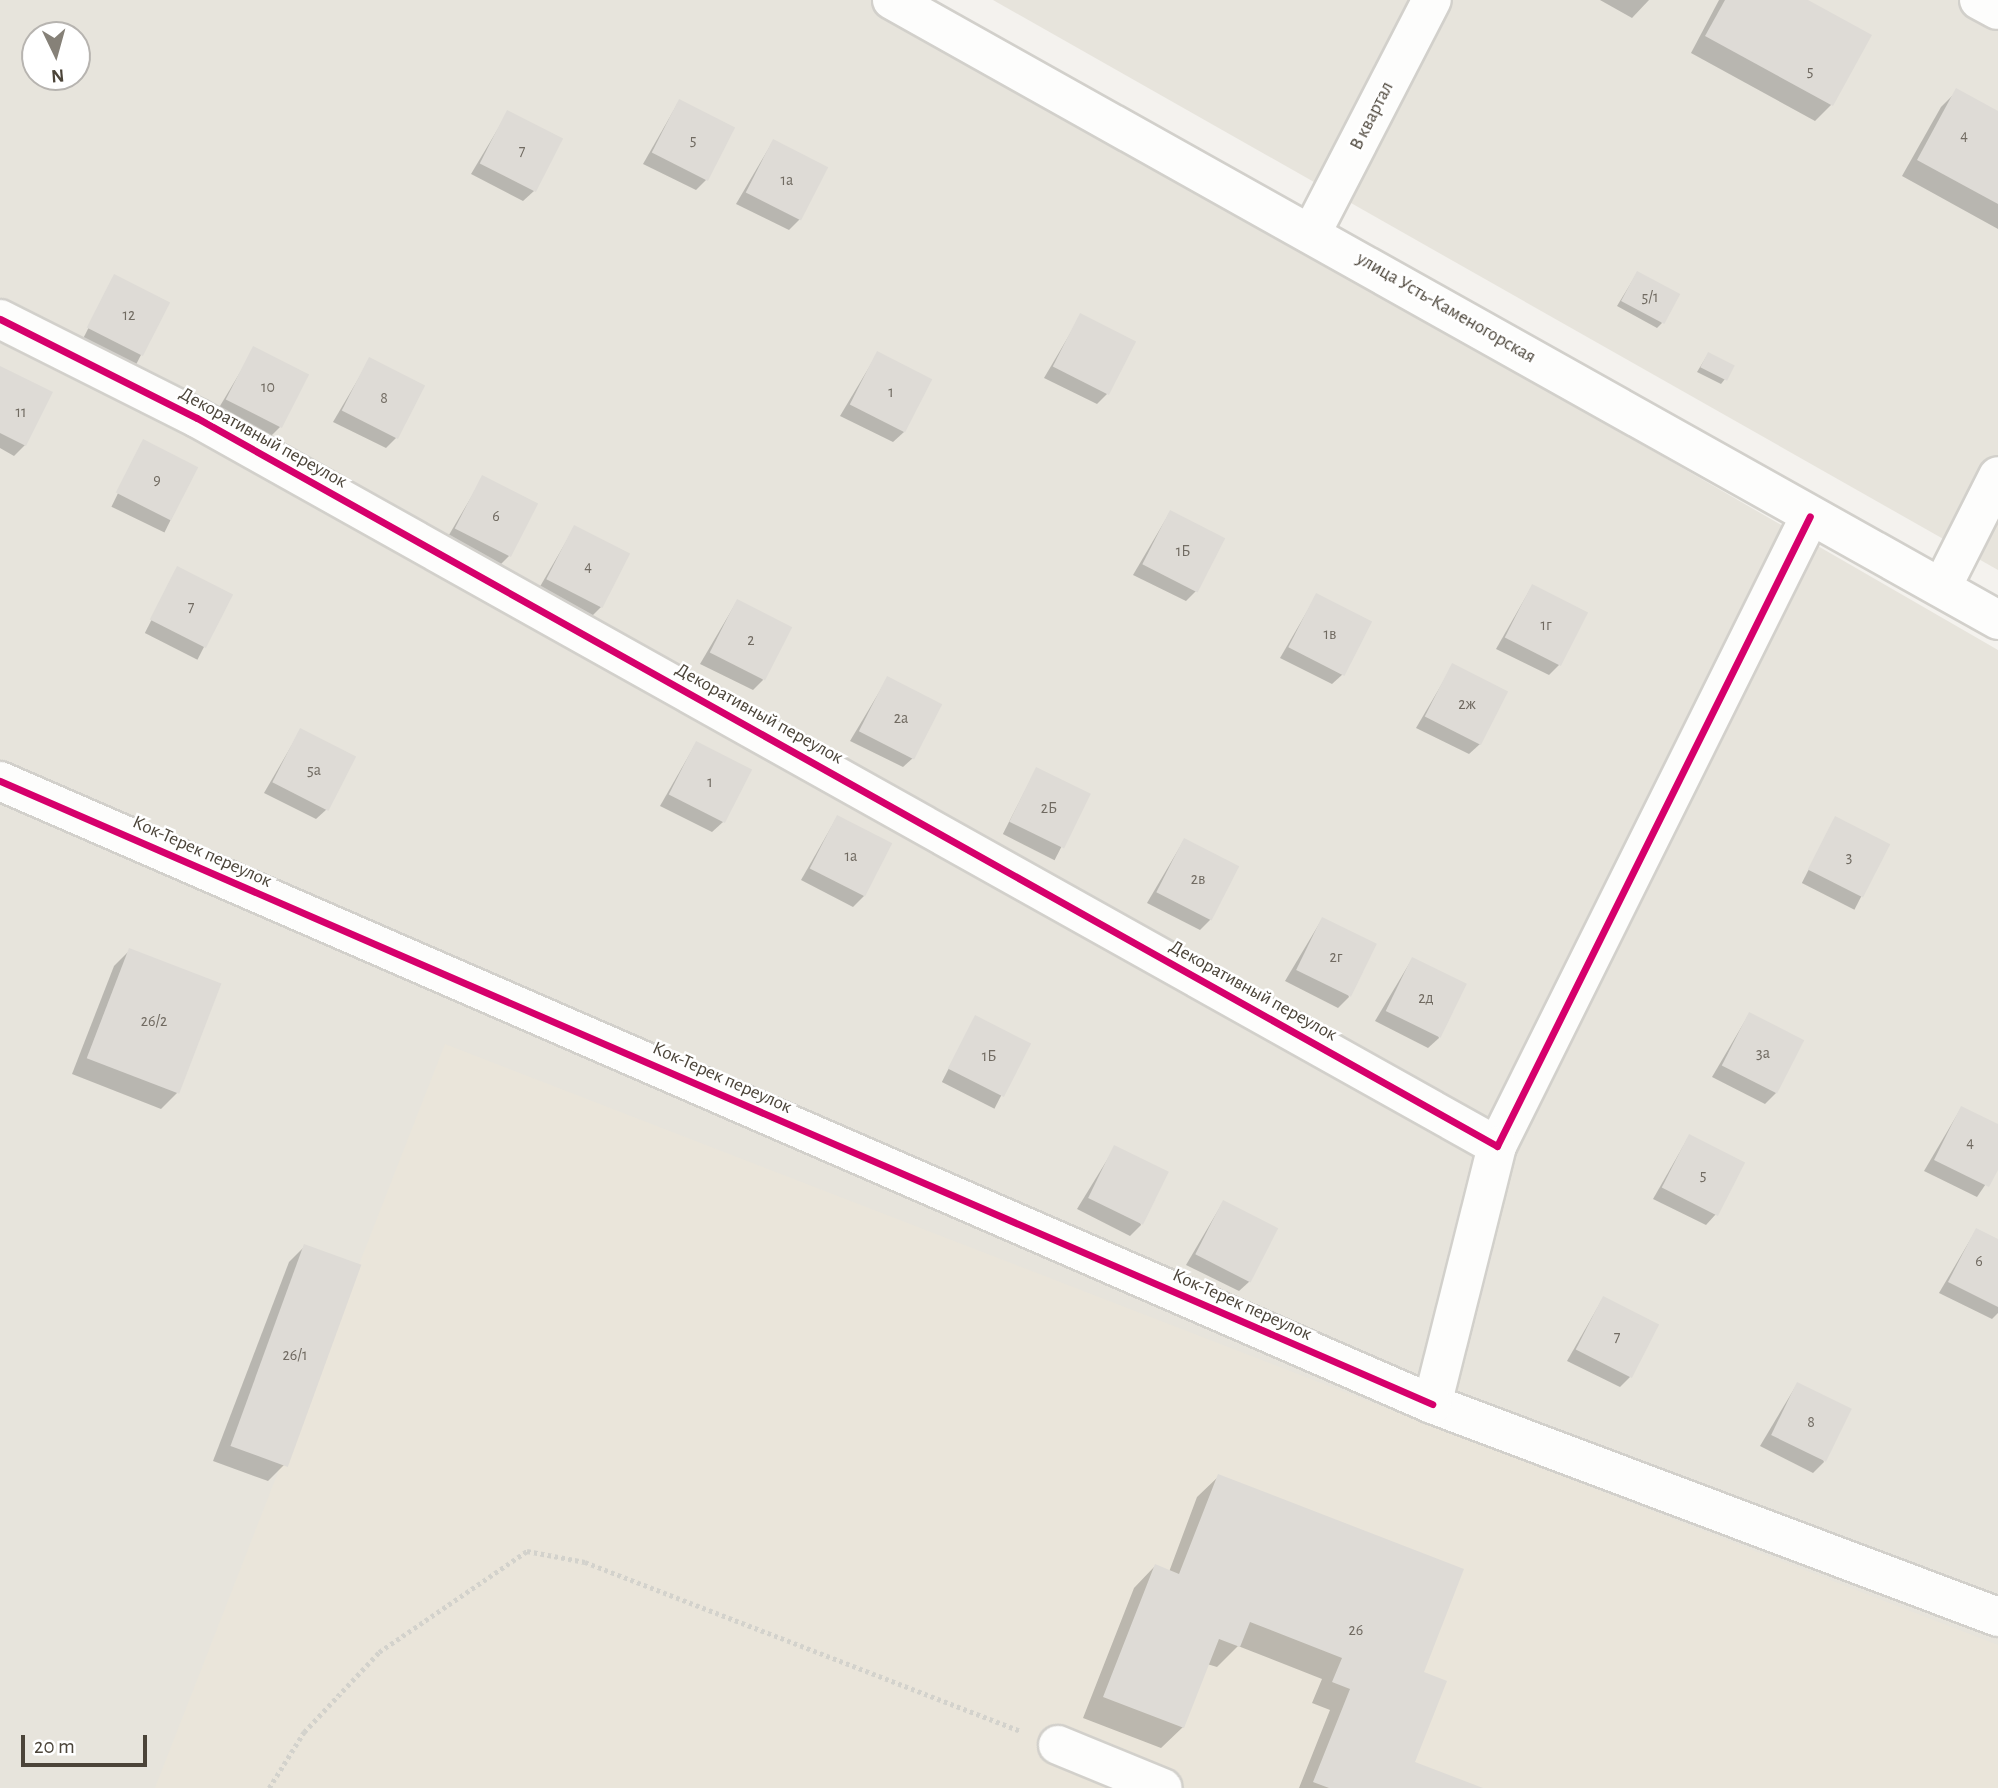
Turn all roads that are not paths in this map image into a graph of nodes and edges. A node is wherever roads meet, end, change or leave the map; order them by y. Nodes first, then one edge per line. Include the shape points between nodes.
1 (892, 0) edge
2 (1433, 0) edge
3 (1979, 0) edge
4 (1998, 10) edge
5 (1312, 232) junction
6 (0, 319) edge
7 (1998, 476) edge
8 (1810, 516) junction
9 (1942, 587) junction
10 (1998, 620) edge
11 (0, 781) edge
12 (1497, 1146) junction
13 (1432, 1404) junction
14 (1998, 1617) edge
15 (1058, 1745) road end
16 (1163, 1788) edge

1 - 5 street, улица Усть-Каменогорская
2 - 5 street, В квартал
3 - 4 street
5 - 8 street, улица Усть-Каменогорская
6 - 12 street, Декоративный переулок via 197,418
7 - 9 street
8 - 9 street, улица Усть-Каменогорская
8 - 12 street
9 - 10 street, улица Усть-Каменогорская
11 - 13 street, Кок-Терек переулок
12 - 13 street
13 - 14 street, Кок-Терек переулок
15 - 16 street

